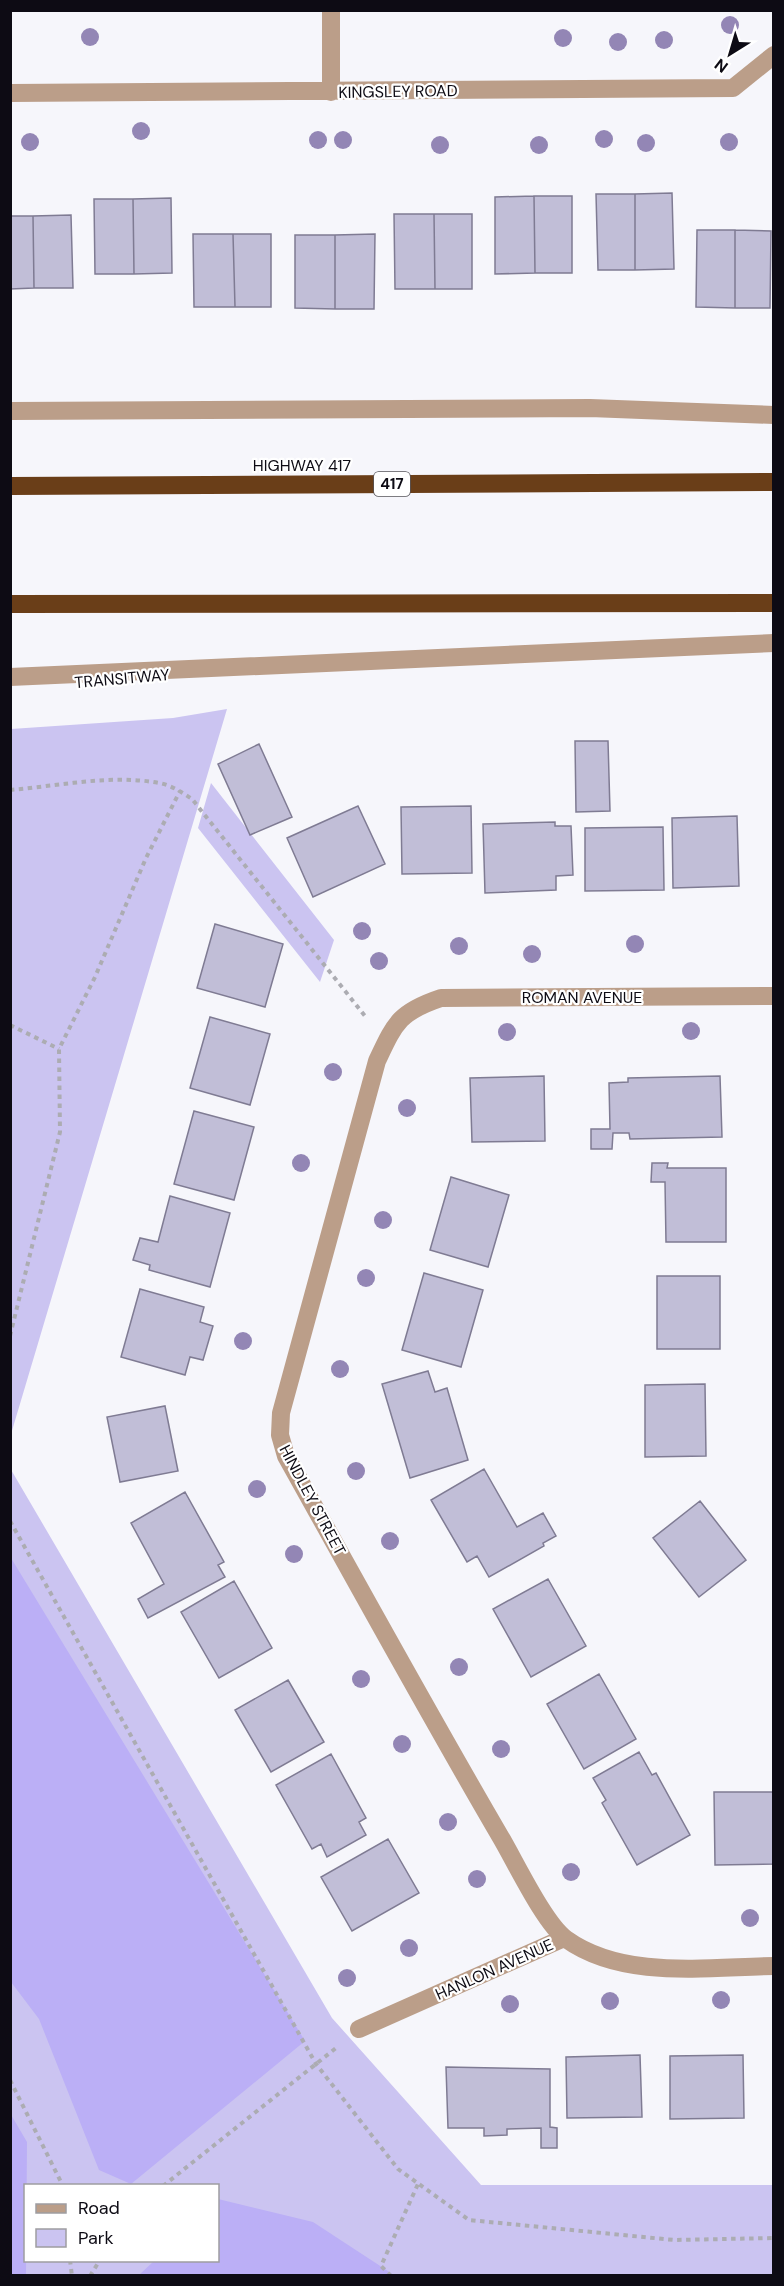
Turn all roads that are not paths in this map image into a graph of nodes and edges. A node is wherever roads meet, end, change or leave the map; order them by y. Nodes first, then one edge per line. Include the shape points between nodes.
1 (331, 10) edge
2 (774, 55) edge
3 (331, 92) junction
4 (10, 93) edge
5 (10, 411) edge
6 (774, 415) edge
7 (774, 482) edge
8 (10, 486) edge
9 (774, 603) edge
10 (10, 604) edge
11 (774, 643) edge
12 (233, 668) junction
13 (10, 677) edge
14 (10, 688) edge
15 (774, 996) edge
16 (398, 1021) joint
17 (564, 1938) junction
18 (774, 1966) edge
19 (359, 2030) road end

1 - 3 street
2 - 3 street, KINGSLEY ROAD via 733,88
3 - 4 street, KINGSLEY ROAD
5 - 6 street via 590,408
7 - 8 highway, HIGHWAY 417 / 417
9 - 10 highway
11 - 12 street
12 - 13 street
12 - 14 street, TRANSITWAY
15 - 16 street, ROMAN AVENUE via 441,998 415,1007
16 - 17 street, HINDLEY STREET via 377,1061 281,1413 280,1435 286,1456 470,1784 544,1911
17 - 18 street, HANLON AVENUE via 592,1954 623,1964
17 - 19 street, HANLON AVENUE

